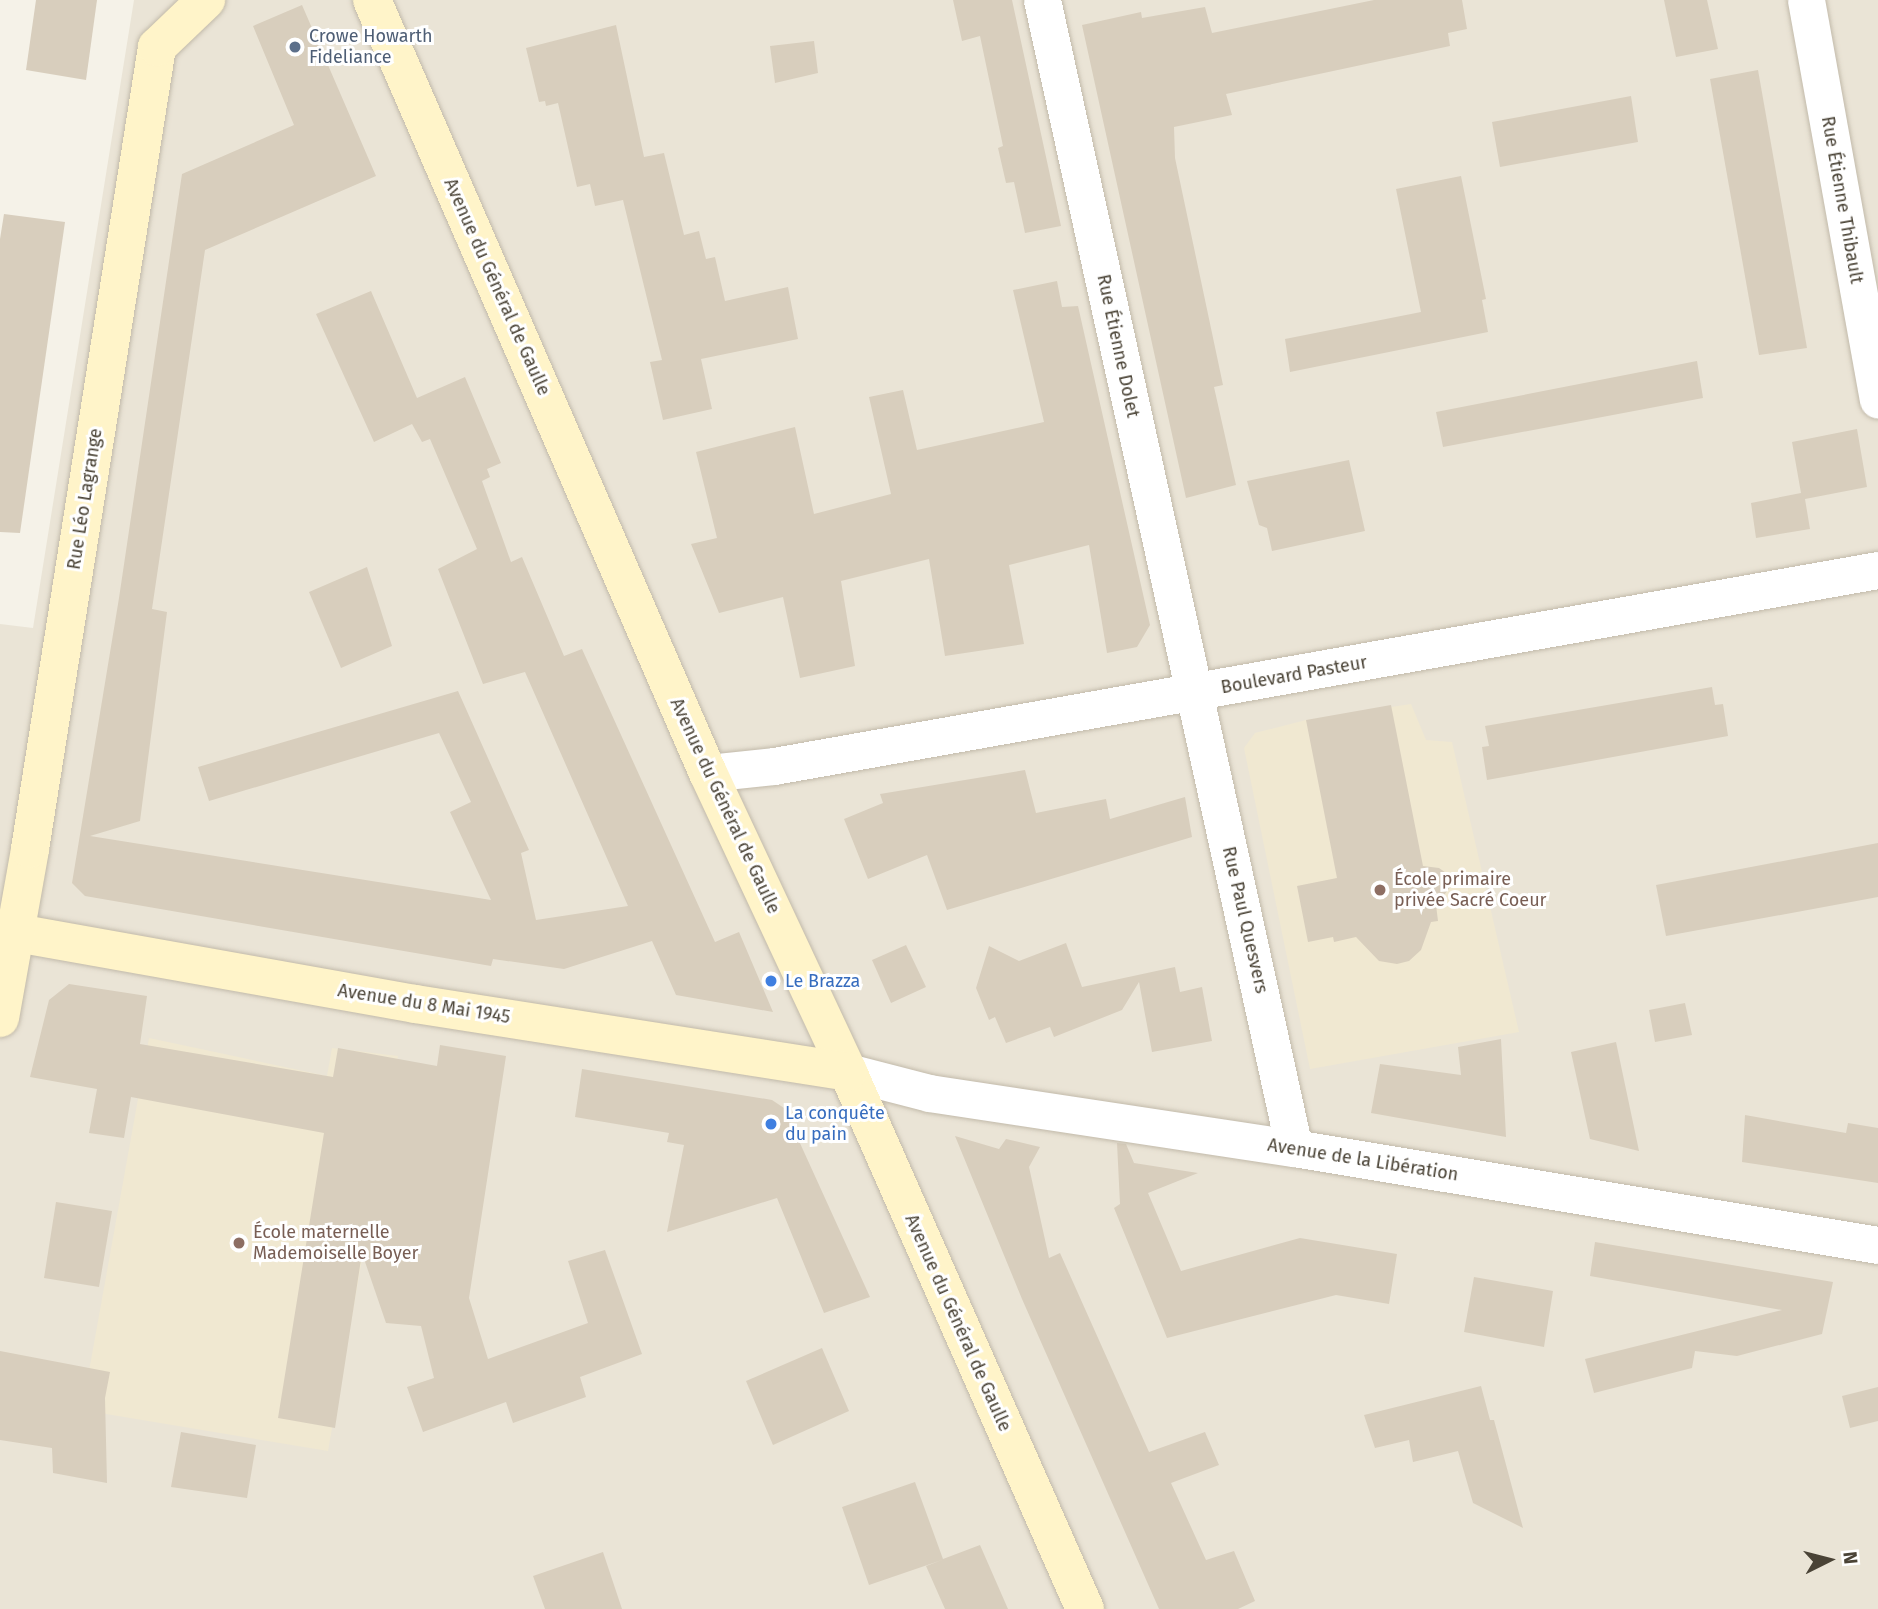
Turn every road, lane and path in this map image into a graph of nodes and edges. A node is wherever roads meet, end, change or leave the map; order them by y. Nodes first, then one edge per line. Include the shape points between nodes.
1 (206, 0) edge
2 (372, 0) edge
3 (1042, 0) edge
4 (1805, 0) edge
5 (1878, 400) edge
6 (1878, 570) edge
7 (1194, 692) junction
8 (708, 773) junction
9 (8, 932) edge
10 (0, 1018) edge
11 (848, 1072) junction
12 (1294, 1148) junction
13 (1878, 1245) edge
14 (1085, 1609) edge

1 - 9 main road, Rue Léo Lagrange via 157,47
2 - 8 main road, Avenue du Général de Gaulle
3 - 7 street, Rue Étienne Dolet
4 - 5 street, Rue Étienne Thibault
6 - 7 street, Boulevard Pasteur
7 - 8 street, Boulevard Pasteur via 774,766
7 - 12 street, Rue Paul Quesvers
8 - 11 main road, Avenue du Général de Gaulle
9 - 10 main road, Rue Léo Lagrange
9 - 11 main road, Avenue du 8 Mai 1945 via 415,1004
11 - 12 street, Avenue de la Libération via 929,1093
11 - 14 main road, Avenue du Général de Gaulle
12 - 13 street, Avenue de la Libération

